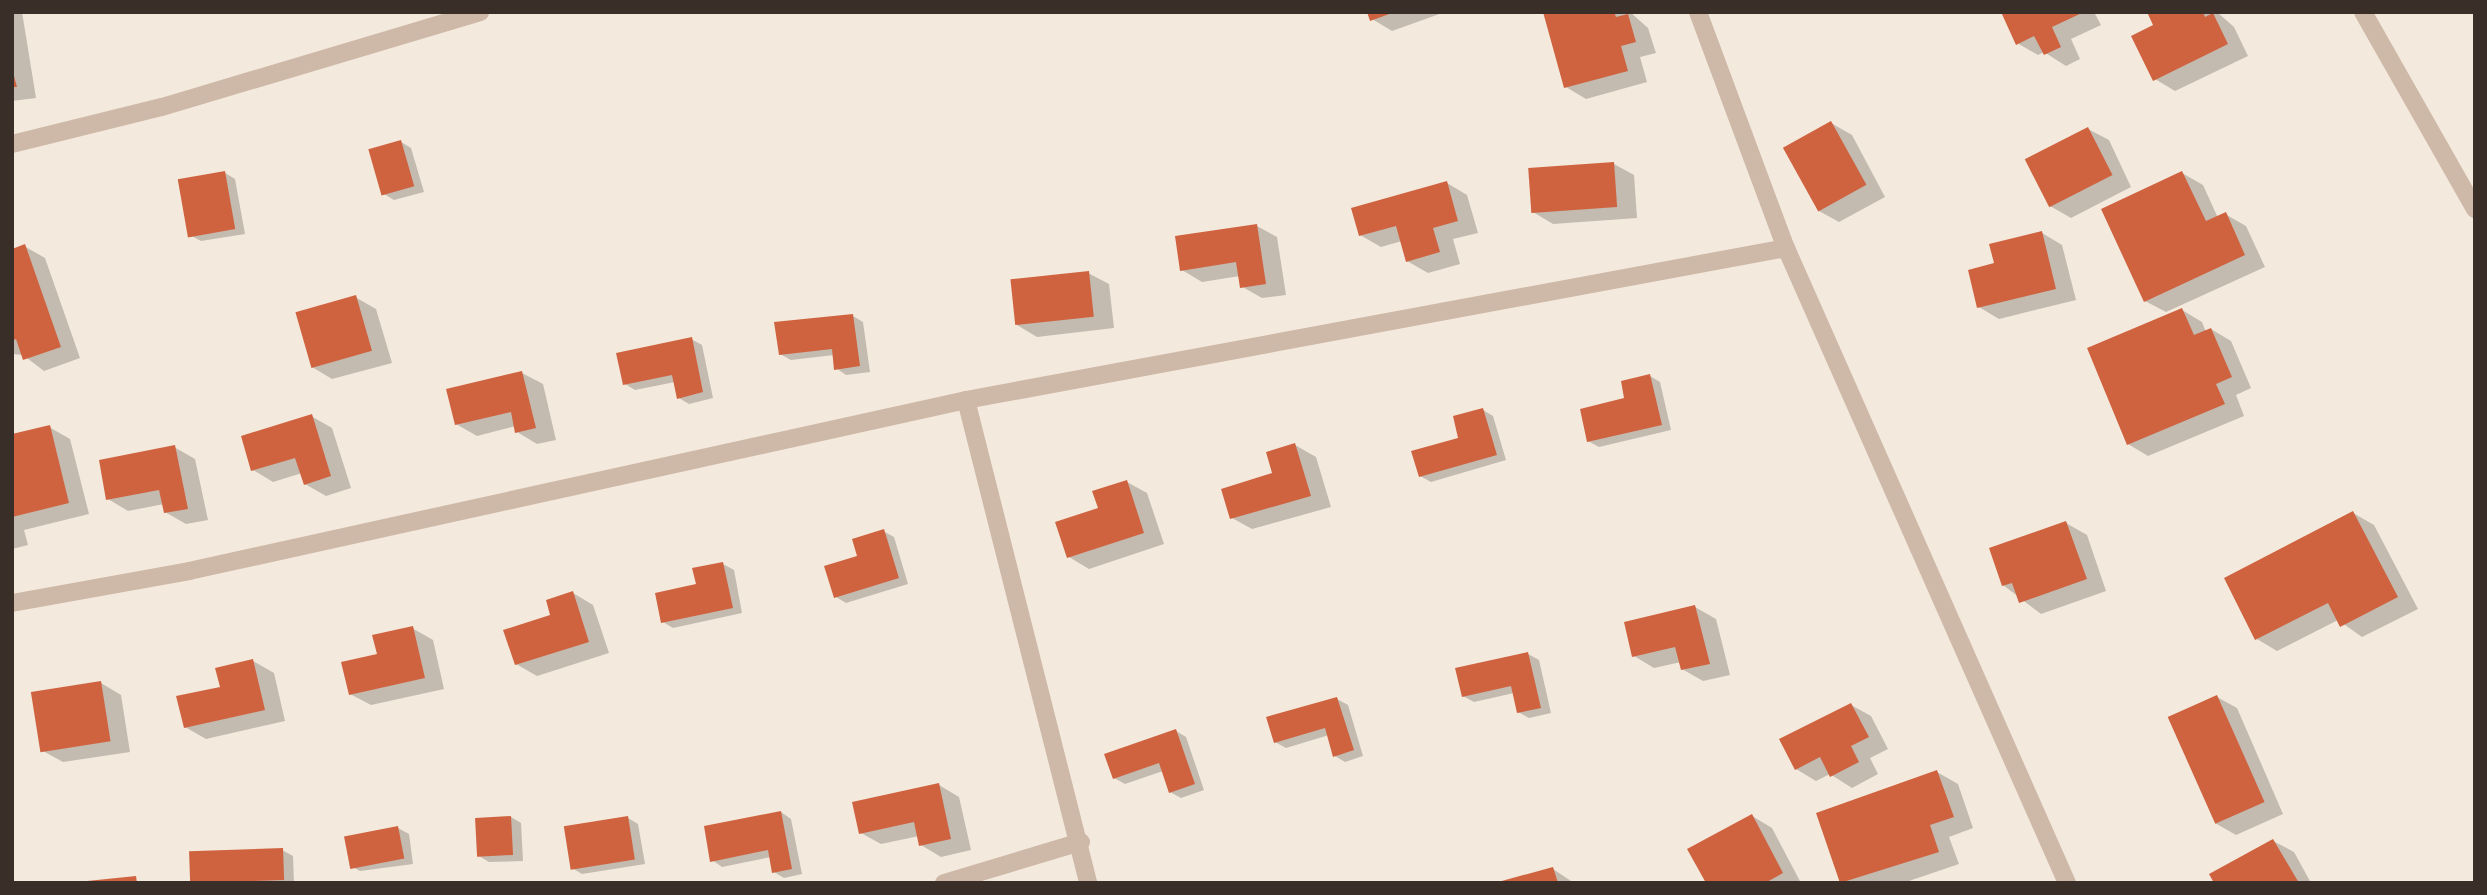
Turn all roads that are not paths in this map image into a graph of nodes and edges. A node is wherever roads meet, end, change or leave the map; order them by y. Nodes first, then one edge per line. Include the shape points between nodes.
1 (480, 12) edge
2 (1698, 12) edge
3 (2363, 12) edge
4 (12, 144) edge
5 (2475, 209) edge
6 (1786, 248) junction
7 (966, 400) junction
8 (12, 603) edge
9 (1081, 842) junction
10 (944, 883) edge
11 (1088, 883) edge
12 (2067, 883) edge

1 - 4 street via 162,107
2 - 6 street
3 - 5 street
6 - 7 street
6 - 12 street
7 - 8 street via 189,570
7 - 9 street
9 - 10 street
9 - 11 street

